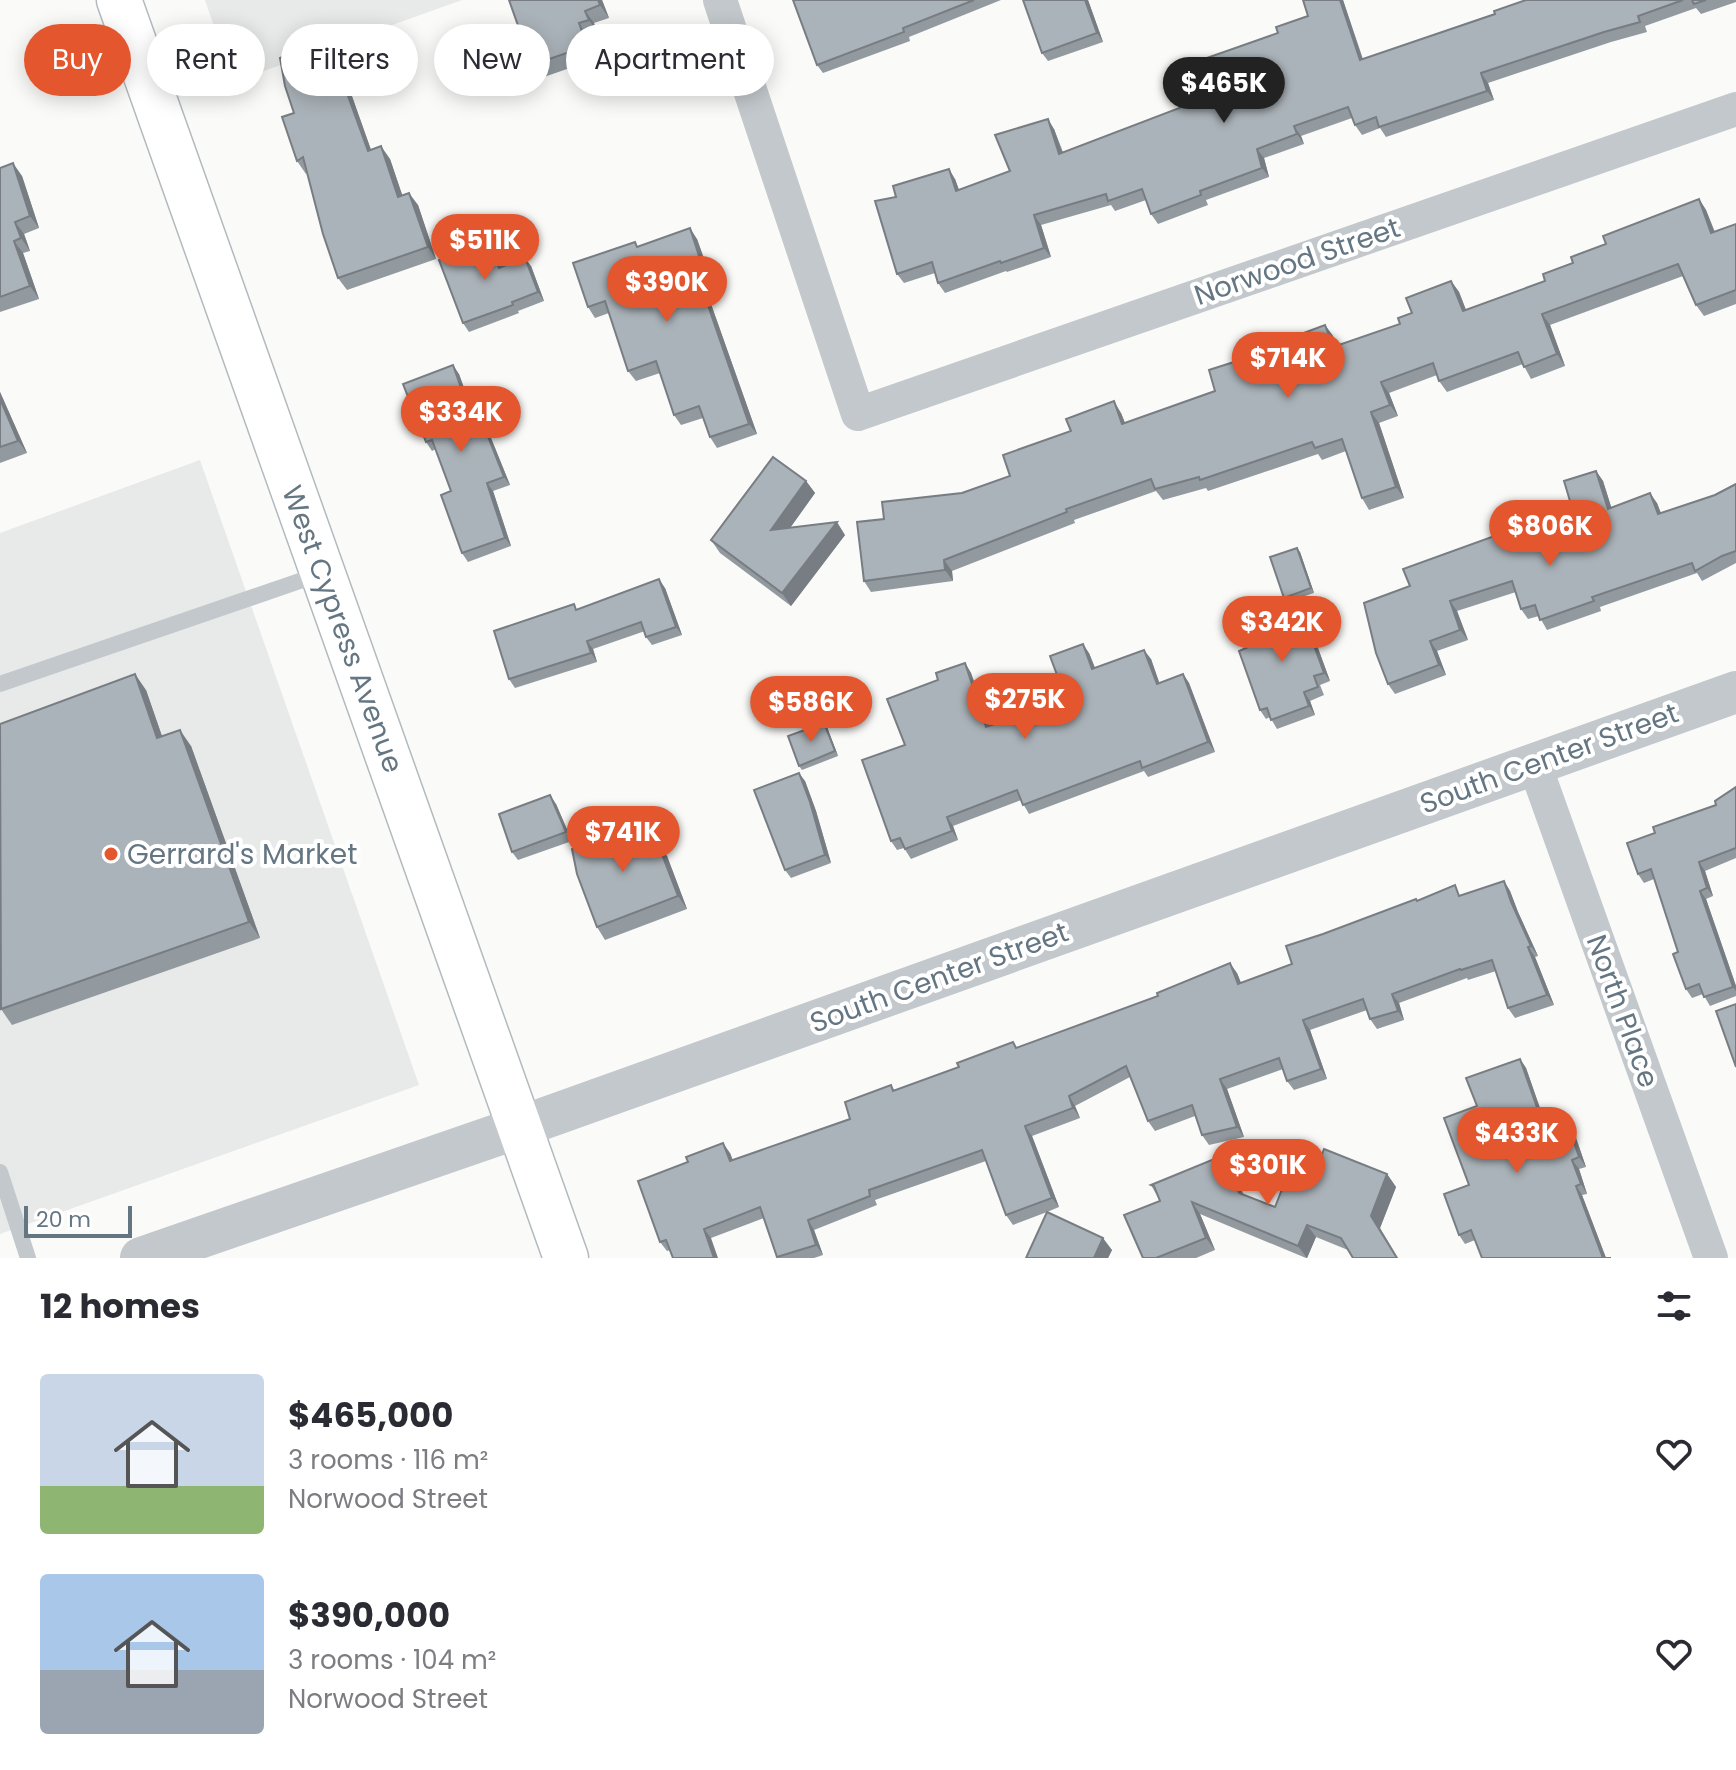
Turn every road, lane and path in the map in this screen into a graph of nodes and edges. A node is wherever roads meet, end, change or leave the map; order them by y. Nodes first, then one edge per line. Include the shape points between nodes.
1 (119, 0) edge
2 (720, 0) edge
3 (1736, 109) edge
4 (323, 573) junction
5 (0, 684) edge
6 (1736, 692) edge
7 (1534, 763) junction
8 (520, 1127) junction
9 (0, 1172) edge
10 (28, 1258) edge
11 (141, 1258) edge
12 (566, 1258) edge
13 (1711, 1258) edge

1 - 4 main road, West Cypress Avenue
2 - 3 street, Norwood Street via 858,414
4 - 5 lane
4 - 8 main road, West Cypress Avenue
6 - 7 street, South Center Street
7 - 8 street, South Center Street
7 - 13 street, North Place
8 - 11 street, South Center Street
8 - 12 main road, West Cypress Avenue
9 - 10 lane

